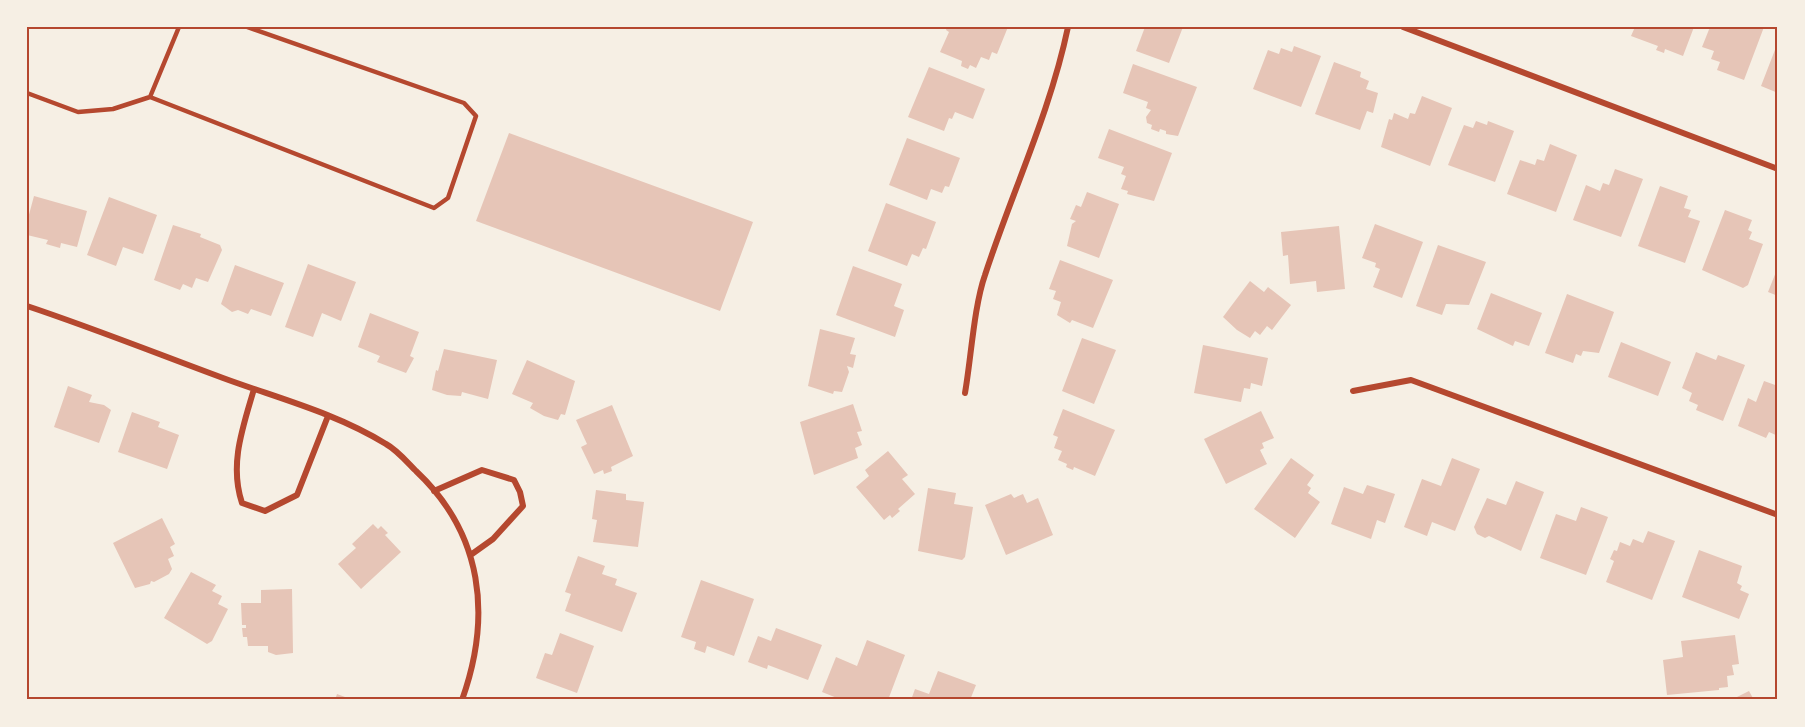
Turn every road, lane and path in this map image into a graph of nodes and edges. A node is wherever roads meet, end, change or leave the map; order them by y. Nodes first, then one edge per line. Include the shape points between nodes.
1 (179, 27) edge
2 (247, 27) edge
3 (1068, 27) edge
4 (1403, 27) edge
5 (27, 93) edge
6 (150, 97) junction
7 (1778, 169) edge
8 (27, 306) edge
9 (254, 389) junction
10 (1353, 391) dead end
11 (965, 393) dead end
12 (328, 416) junction
13 (434, 491) junction
14 (1778, 515) edge
15 (472, 554) junction
16 (462, 700) edge

1 - 6 lane
2 - 6 lane via 465,103 476,116 448,198 434,208
3 - 11 street via 1059,70 1029,160 984,277
4 - 7 street
5 - 6 lane via 78,112 113,109
8 - 9 street
9 - 12 street
9 - 12 street via 236,467 242,503 265,511 297,495
10 - 14 street via 1411,380
12 - 13 street via 388,445
13 - 15 street via 450,511
13 - 15 street via 482,470 514,480 522,506 493,539
15 - 16 street via 479,614 471,673

